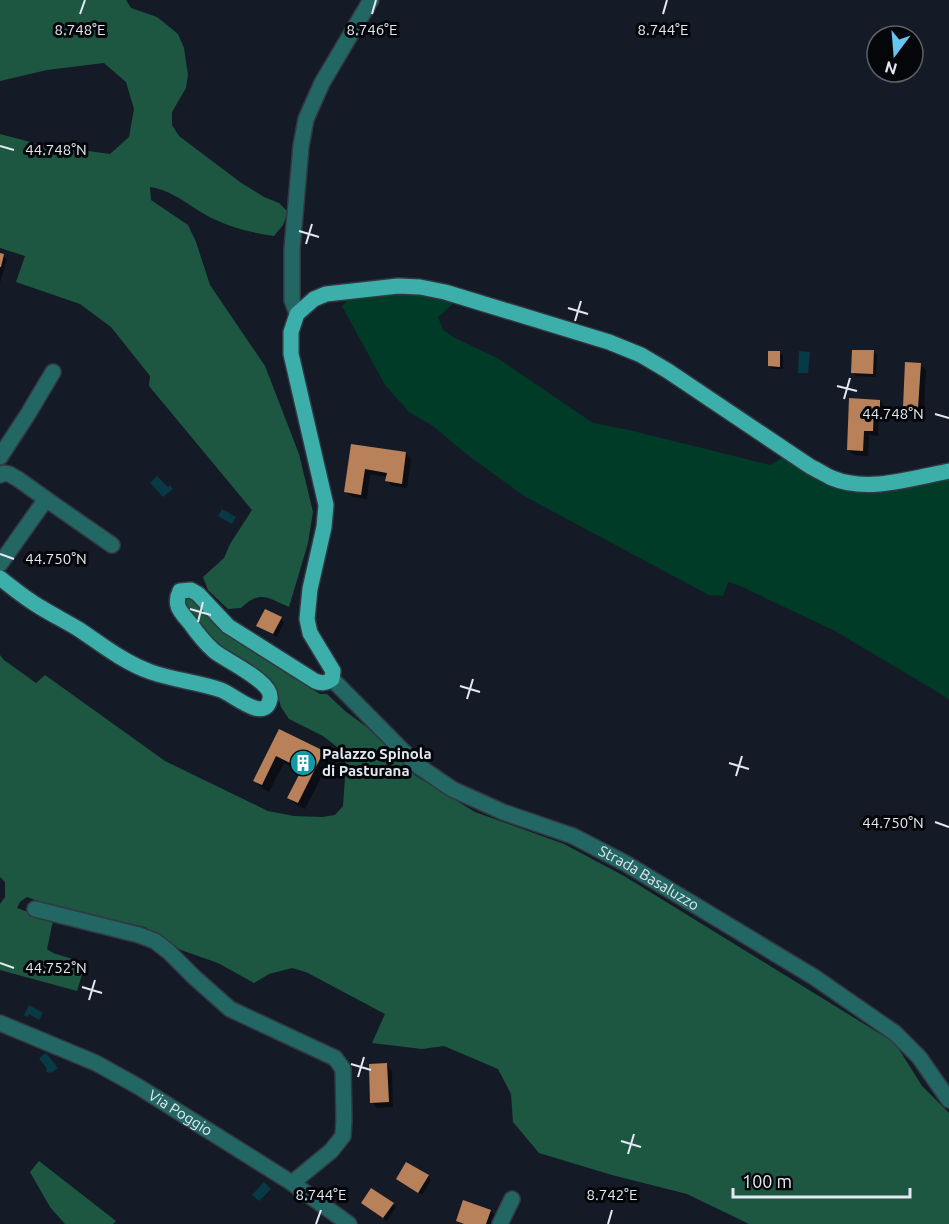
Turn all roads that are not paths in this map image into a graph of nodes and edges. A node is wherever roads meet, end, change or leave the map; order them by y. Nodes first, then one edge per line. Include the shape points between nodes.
1 (371, 0) edge
2 (297, 314) junction
3 (52, 372) dead end
4 (0, 457) edge
5 (949, 471) edge
6 (0, 475) edge
7 (46, 499) junction
8 (112, 545) dead end
9 (0, 564) edge
10 (0, 578) edge
11 (332, 680) junction
12 (34, 909) dead end
13 (0, 1023) edge
14 (949, 1100) edge
15 (292, 1183) junction
16 (512, 1199) dead end
17 (349, 1224) edge
18 (500, 1224) edge

1 - 2 street via 322,83 306,119 292,249 292,300
2 - 5 main road via 314,299 327,294 398,286 446,292 641,355 833,478 857,484 882,483
2 - 11 main road via 291,332 291,354 326,505 307,619 310,633 333,671
3 - 4 street
6 - 7 street via 18,478
7 - 8 street
7 - 9 street
10 - 11 main road via 126,660 148,671 222,690 253,709 268,705 268,689 205,642 179,609 180,591 198,594 228,626 315,681
11 - 14 street, Strada Basaluzzo via 417,765 452,789 502,812 573,836 814,977 895,1033 919,1057
12 - 15 street via 155,941 230,1009 335,1058 343,1069 343,1136
13 - 15 street, Via Poggio via 96,1063
15 - 17 street, Via Poggio
16 - 18 street

